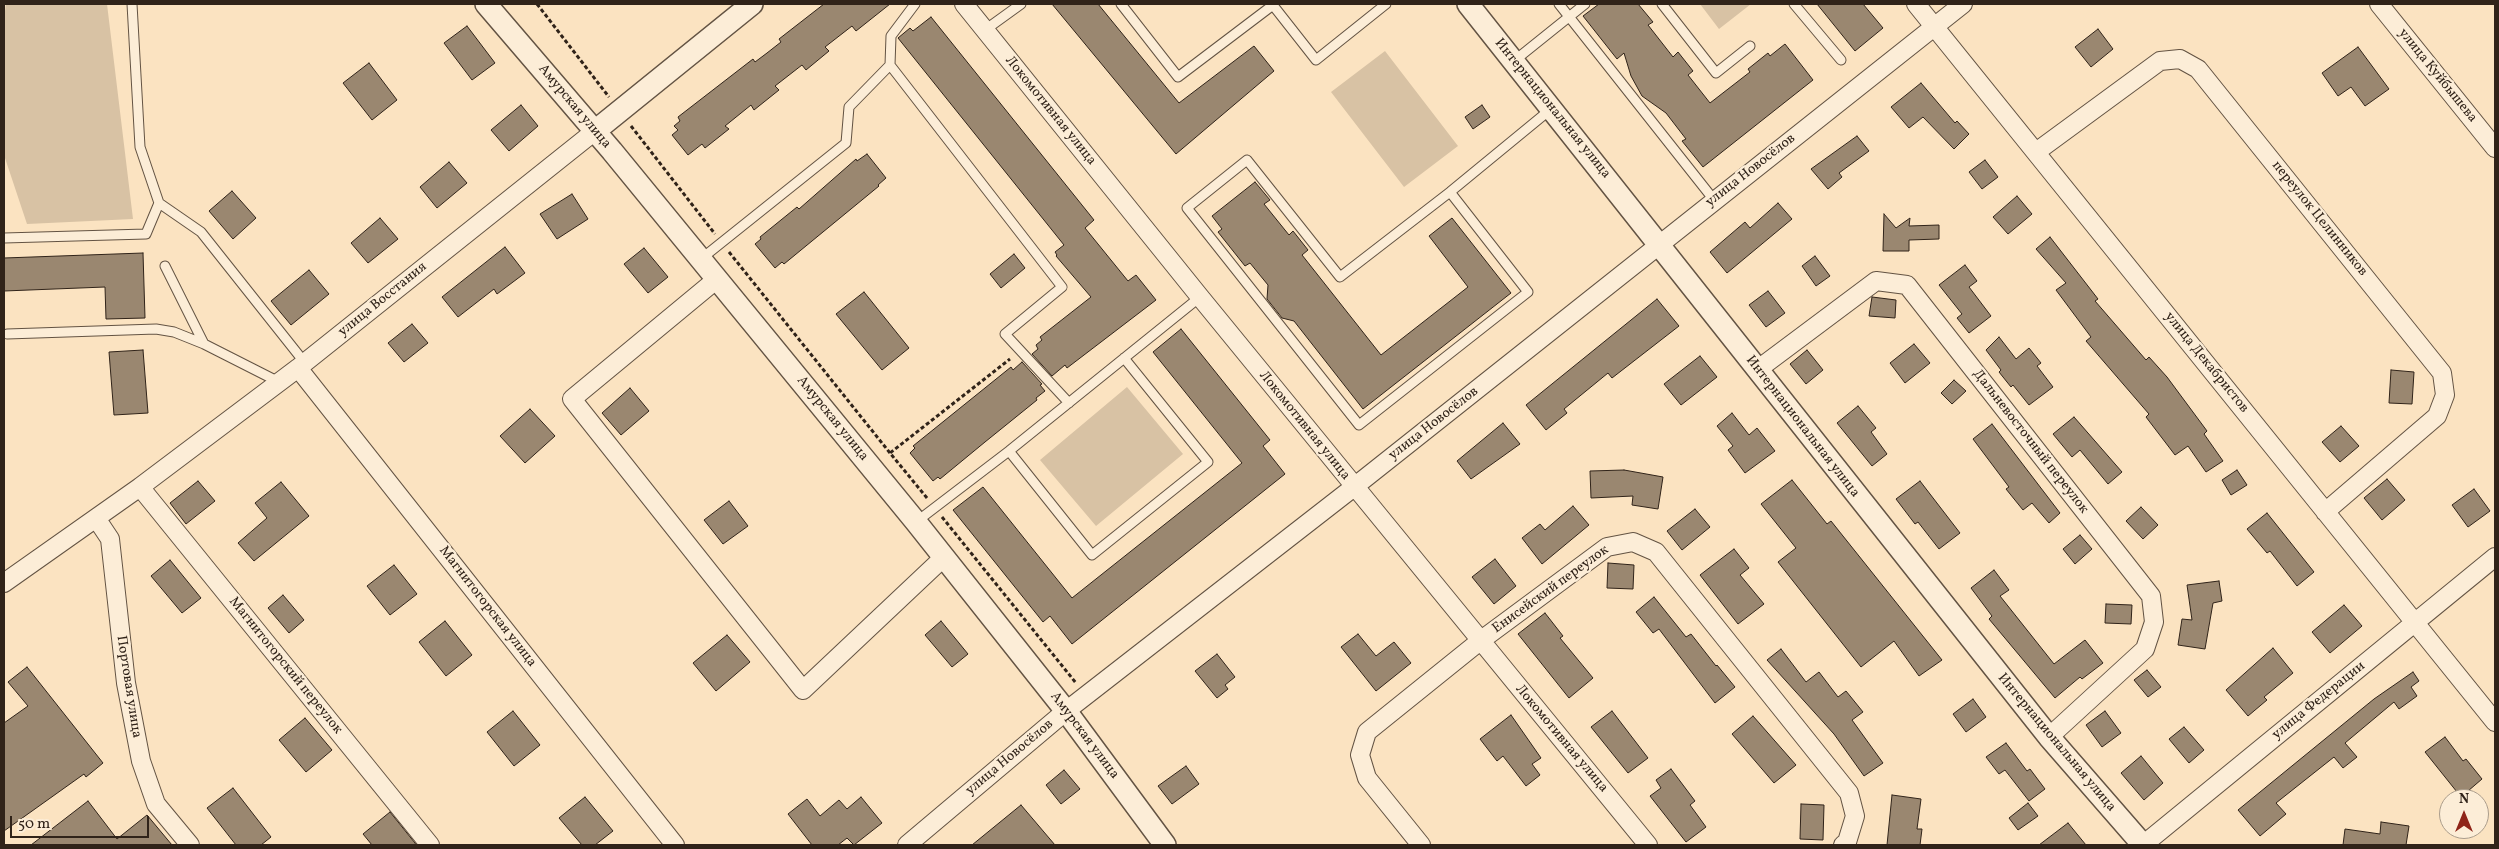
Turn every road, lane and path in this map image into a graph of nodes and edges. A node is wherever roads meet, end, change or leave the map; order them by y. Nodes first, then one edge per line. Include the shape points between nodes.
1 (132, 4) edge
2 (486, 4) edge
3 (536, 4) edge
4 (752, 4) edge
5 (916, 4) edge
6 (964, 4) edge
7 (1021, 4) edge
8 (1121, 4) edge
9 (1386, 4) edge
10 (1468, 4) edge
11 (1559, 4) edge
12 (1585, 4) edge
13 (1662, 4) edge
14 (1794, 4) edge
15 (1916, 4) edge
16 (1963, 4) edge
17 (2379, 4) edge
18 (1272, 5) edge
19 (1569, 16) junction
20 (1934, 26) junction
21 (985, 30) junction
22 (1750, 46) dead end
23 (1841, 60) dead end
24 (1514, 61) junction
25 (890, 65) junction
26 (1552, 109) junction
27 (619, 111) junction
28 (594, 131) junction
29 (2495, 148) edge
30 (2036, 152) junction
31 (1450, 192) junction
32 (1714, 200) junction
33 (159, 203) junction
34 (4, 238) edge
35 (722, 243) junction
36 (1660, 244) junction
37 (701, 260) junction
38 (165, 266) dead end
39 (717, 279) junction
40 (1200, 297) junction
41 (7, 334) dead end
42 (204, 344) junction
43 (1020, 351) junction
44 (1124, 358) junction
45 (302, 365) junction
46 (1757, 370) junction
47 (279, 382) junction
48 (1069, 403) junction
49 (1009, 451) junction
50 (890, 453) junction
51 (140, 486) junction
52 (1354, 487) junction
53 (935, 508) junction
54 (2325, 512) junction
55 (96, 518) junction
56 (916, 522) junction
57 (2495, 557) edge
58 (943, 558) junction
59 (4, 583) edge
60 (2414, 622) junction
61 (1480, 641) junction
62 (1086, 696) junction
63 (1066, 711) junction
64 (2495, 722) edge
65 (2049, 737) junction
66 (190, 845) edge
67 (430, 845) edge
68 (675, 845) edge
69 (907, 845) edge
70 (1165, 845) edge
71 (1421, 845) edge
72 (1648, 845) edge
73 (1843, 845) edge
74 (2143, 845) edge

1 - 33 lane via 140,147
2 - 28 street, Амурская улица
3 - 27 path
4 - 27 street, улица Восстания
5 - 25 lane via 891,36
6 - 21 street, Локомотивная улица
7 - 21 lane
8 - 18 lane via 1178,77
9 - 18 lane via 1316,60
10 - 24 street, Интернациональная улица
11 - 19 lane
12 - 19 lane
13 - 22 lane via 1716,72
14 - 23 lane
15 - 20 street, улица Декабристов
16 - 20 street, улица Новосёлов
17 - 29 street, улица Куйбышева
19 - 24 lane
19 - 32 lane
20 - 30 street, улица Декабристов
20 - 32 street, улица Новосёлов
21 - 40 street, Локомотивная улица
24 - 26 street, Интернациональная улица
25 - 35 lane via 848,107 846,142
25 - 43 lane via 1062,287 1005,334
26 - 31 lane
26 - 36 street, Интернациональная улица
27 - 28 street, улица Восстания
27 - 35 path
28 - 37 street, Амурская улица
28 - 45 street, улица Восстания
30 - 54 street, улица Декабристов
30 - 54 street, переулок Целинников via 2160,61 2180,59 2198,69 2442,373 2444,395 2437,416
31 - 31 lane via 1340,277 1248,160 1187,208 1358,425 1528,292
32 - 36 street, улица Новосёлов
33 - 34 lane via 146,234
33 - 45 lane via 201,232
35 - 37 lane
35 - 50 path
36 - 46 street, Интернациональная улица
36 - 52 street, улица Новосёлов
37 - 39 street, Амурская улица
38 - 42 lane
39 - 56 street, Амурская улица
39 - 58 street via 572,399 803,690
40 - 44 lane
40 - 52 street, Локомотивная улица
41 - 42 lane via 156,329 174,332
42 - 47 lane
43 - 48 lane
43 - 50 path
44 - 48 lane
44 - 49 lane via 1208,462 1092,555
45 - 47 street, улица Восстания
45 - 68 street, Магнитогорская улица
46 - 65 street, Интернациональная улица
46 - 65 street, Дальневосточный переулок via 1876,281 1907,285 2151,596 2154,622 2145,648
47 - 51 street, улица Восстания
48 - 49 lane
49 - 53 lane
50 - 53 path
51 - 55 street, улица Восстания
51 - 67 street, Магнитогорский переулок
52 - 61 street, Локомотивная улица
52 - 62 street, улица Новосёлов
53 - 56 lane
53 - 62 path
54 - 60 street, улица Декабристов
55 - 59 street, улица Восстания
55 - 66 street, Портовая улица via 110,539 126,683 141,761 156,804
56 - 58 street, Амурская улица
57 - 60 street, улица Федерации
58 - 63 street, Амурская улица
60 - 64 street, улица Декабристов
60 - 74 street, улица Федерации
61 - 71 street, Енисейский переулок via 1367,732 1360,755 1367,778
61 - 72 street, Локомотивная улица
61 - 73 street, Енисейский переулок via 1607,547 1633,542 1656,552 1849,793 1855,816 1847,842
62 - 63 street, улица Новосёлов
63 - 69 street, улица Новосёлов
63 - 70 street, Амурская улица
65 - 74 street, Интернациональная улица

